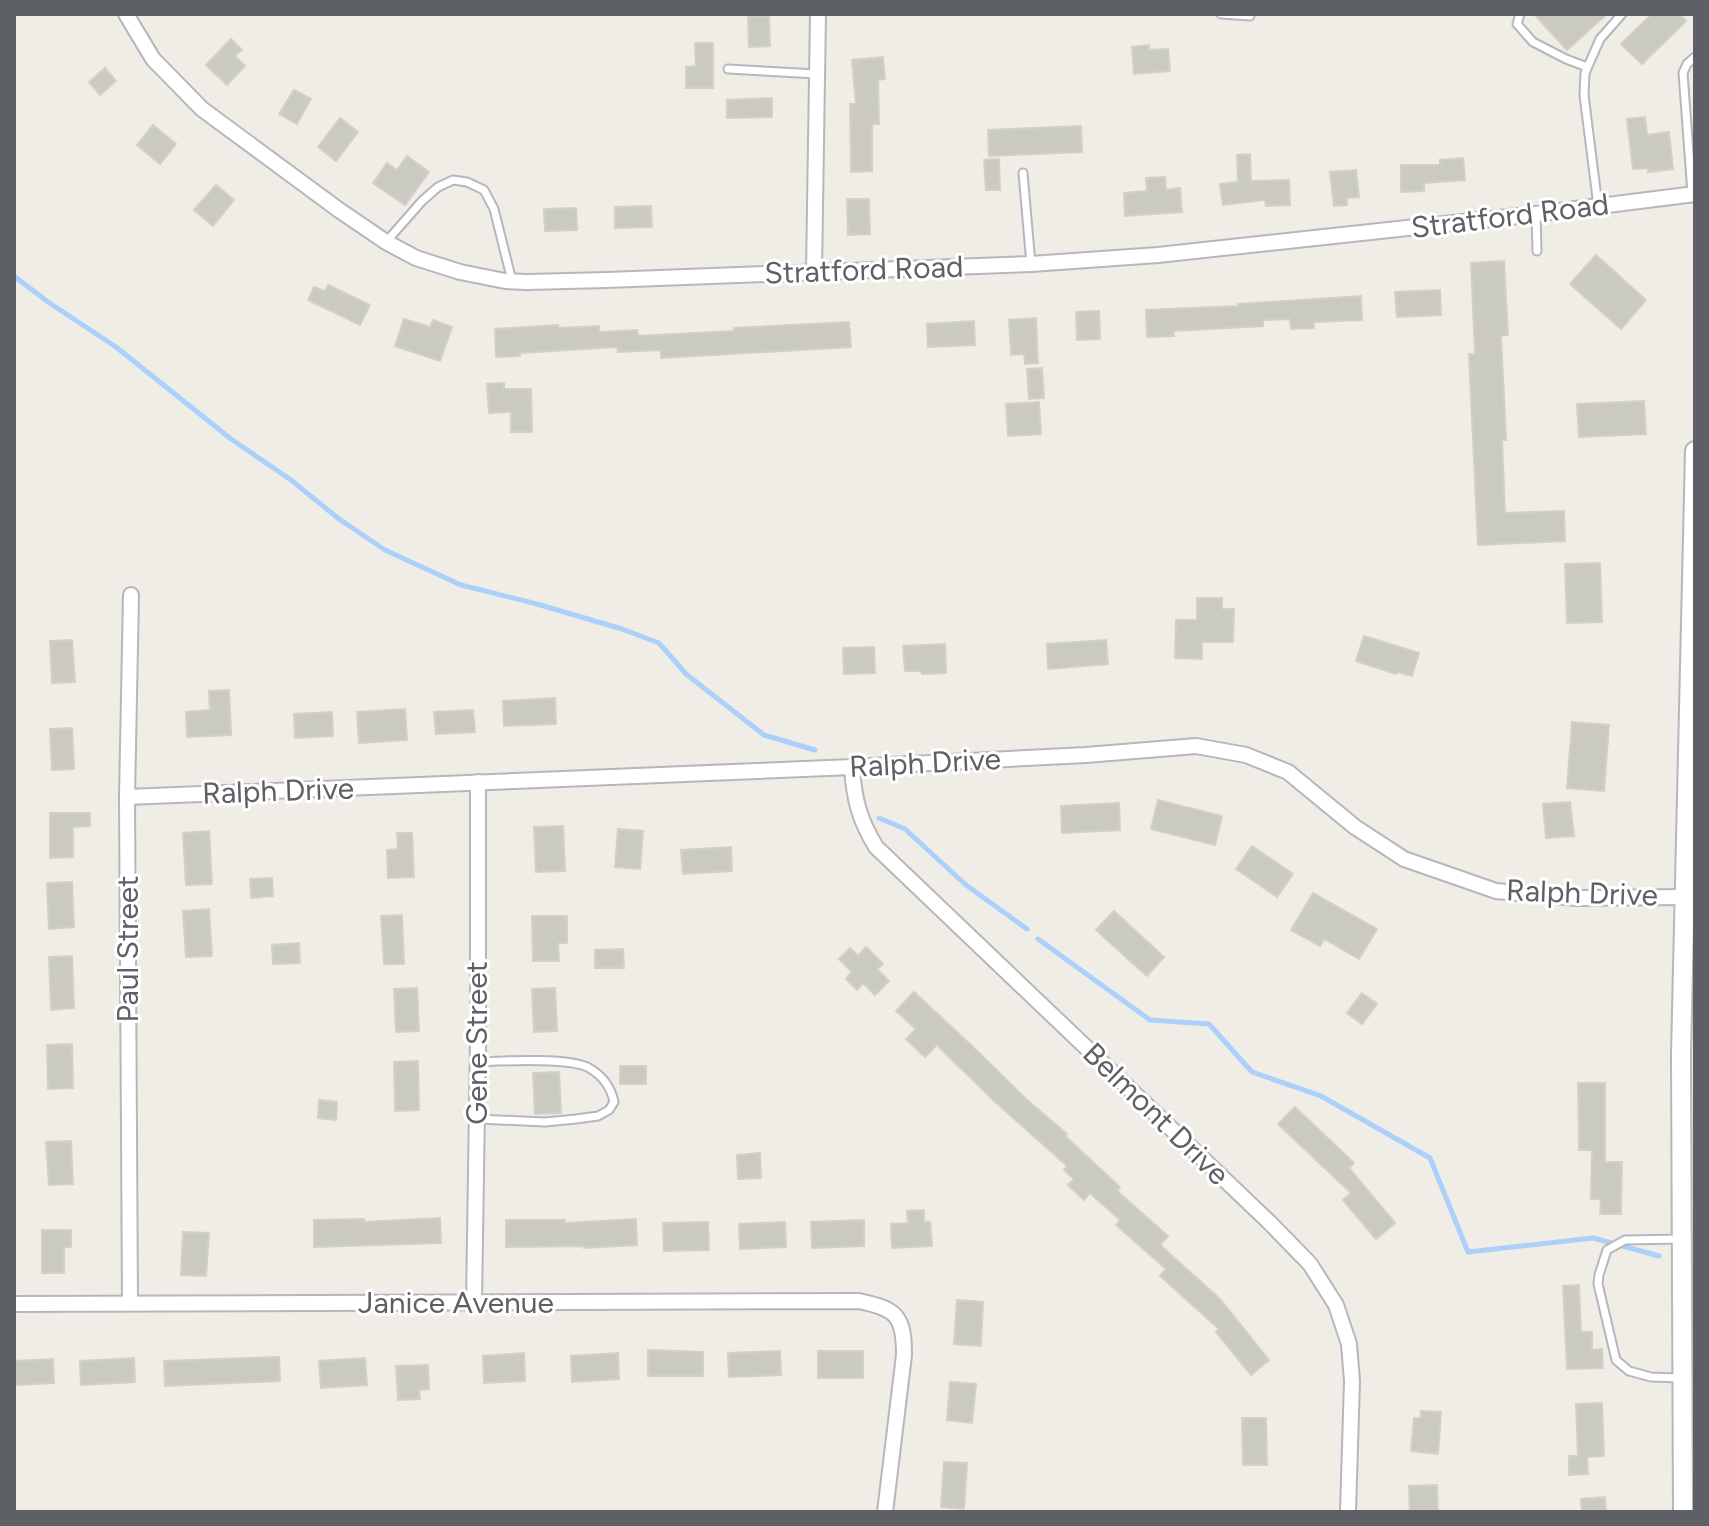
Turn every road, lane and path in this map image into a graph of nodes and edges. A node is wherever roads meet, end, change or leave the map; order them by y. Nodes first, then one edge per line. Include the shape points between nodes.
1 (126, 14) edge
2 (818, 14) edge
3 (1221, 14) edge
4 (1520, 14) edge
5 (1622, 14) edge
6 (1250, 16) edge
7 (1695, 57) edge
8 (1587, 67) junction
9 (728, 69) dead end
10 (817, 74) junction
11 (1023, 173) dead end
12 (1693, 195) edge
13 (1598, 206) junction
14 (1536, 214) junction
15 (386, 242) junction
16 (1537, 251) dead end
17 (1031, 264) junction
18 (814, 272) junction
19 (512, 281) junction
20 (1695, 451) edge
21 (131, 595) dead end
22 (852, 767) junction
23 (478, 782) junction
24 (127, 797) junction
25 (1684, 897) junction
26 (478, 1062) junction
27 (477, 1119) junction
28 (1682, 1239) junction
29 (130, 1303) junction
30 (474, 1303) junction
31 (14, 1304) edge
32 (1682, 1378) junction
33 (885, 1512) edge
34 (1348, 1512) edge
35 (1683, 1512) edge

1 - 15 street, Stratford Road via 153,59 202,109
2 - 10 street
3 - 6 lane
4 - 8 lane via 1517,24 1533,42
5 - 8 lane via 1600,39
7 - 12 lane via 1683,73
8 - 13 lane via 1584,95
9 - 10 lane
10 - 18 street
11 - 17 lane
12 - 13 street, Stratford Road
13 - 14 street, Stratford Road
14 - 16 lane
14 - 17 street, Stratford Road
15 - 19 street, Stratford Road via 460,272
15 - 19 lane via 438,187 453,180 467,182 484,190 494,209
17 - 18 street, Stratford Road
18 - 19 street, Stratford Road
20 - 25 street
21 - 24 street, Paul Street
22 - 23 street, Ralph Drive
22 - 25 street, Ralph Drive via 1196,746 1246,755 1288,772 1404,859 1496,891 1576,898
22 - 34 street, Belmont Drive via 857,807 876,847 1310,1264 1336,1305 1349,1344
23 - 24 street, Ralph Drive
23 - 26 street, Gene Street
24 - 29 street, Paul Street
25 - 28 street
26 - 27 street, Gene Street
26 - 27 lane via 587,1066 612,1089 614,1102 598,1116 576,1119
27 - 30 street, Gene Street
28 - 32 street
28 - 32 lane via 1625,1240 1607,1250 1598,1284 1616,1360 1629,1371
29 - 30 street, Janice Avenue
29 - 31 street, Janice Avenue
30 - 33 street, Janice Avenue via 859,1301 895,1313 904,1333 904,1355
32 - 35 street

